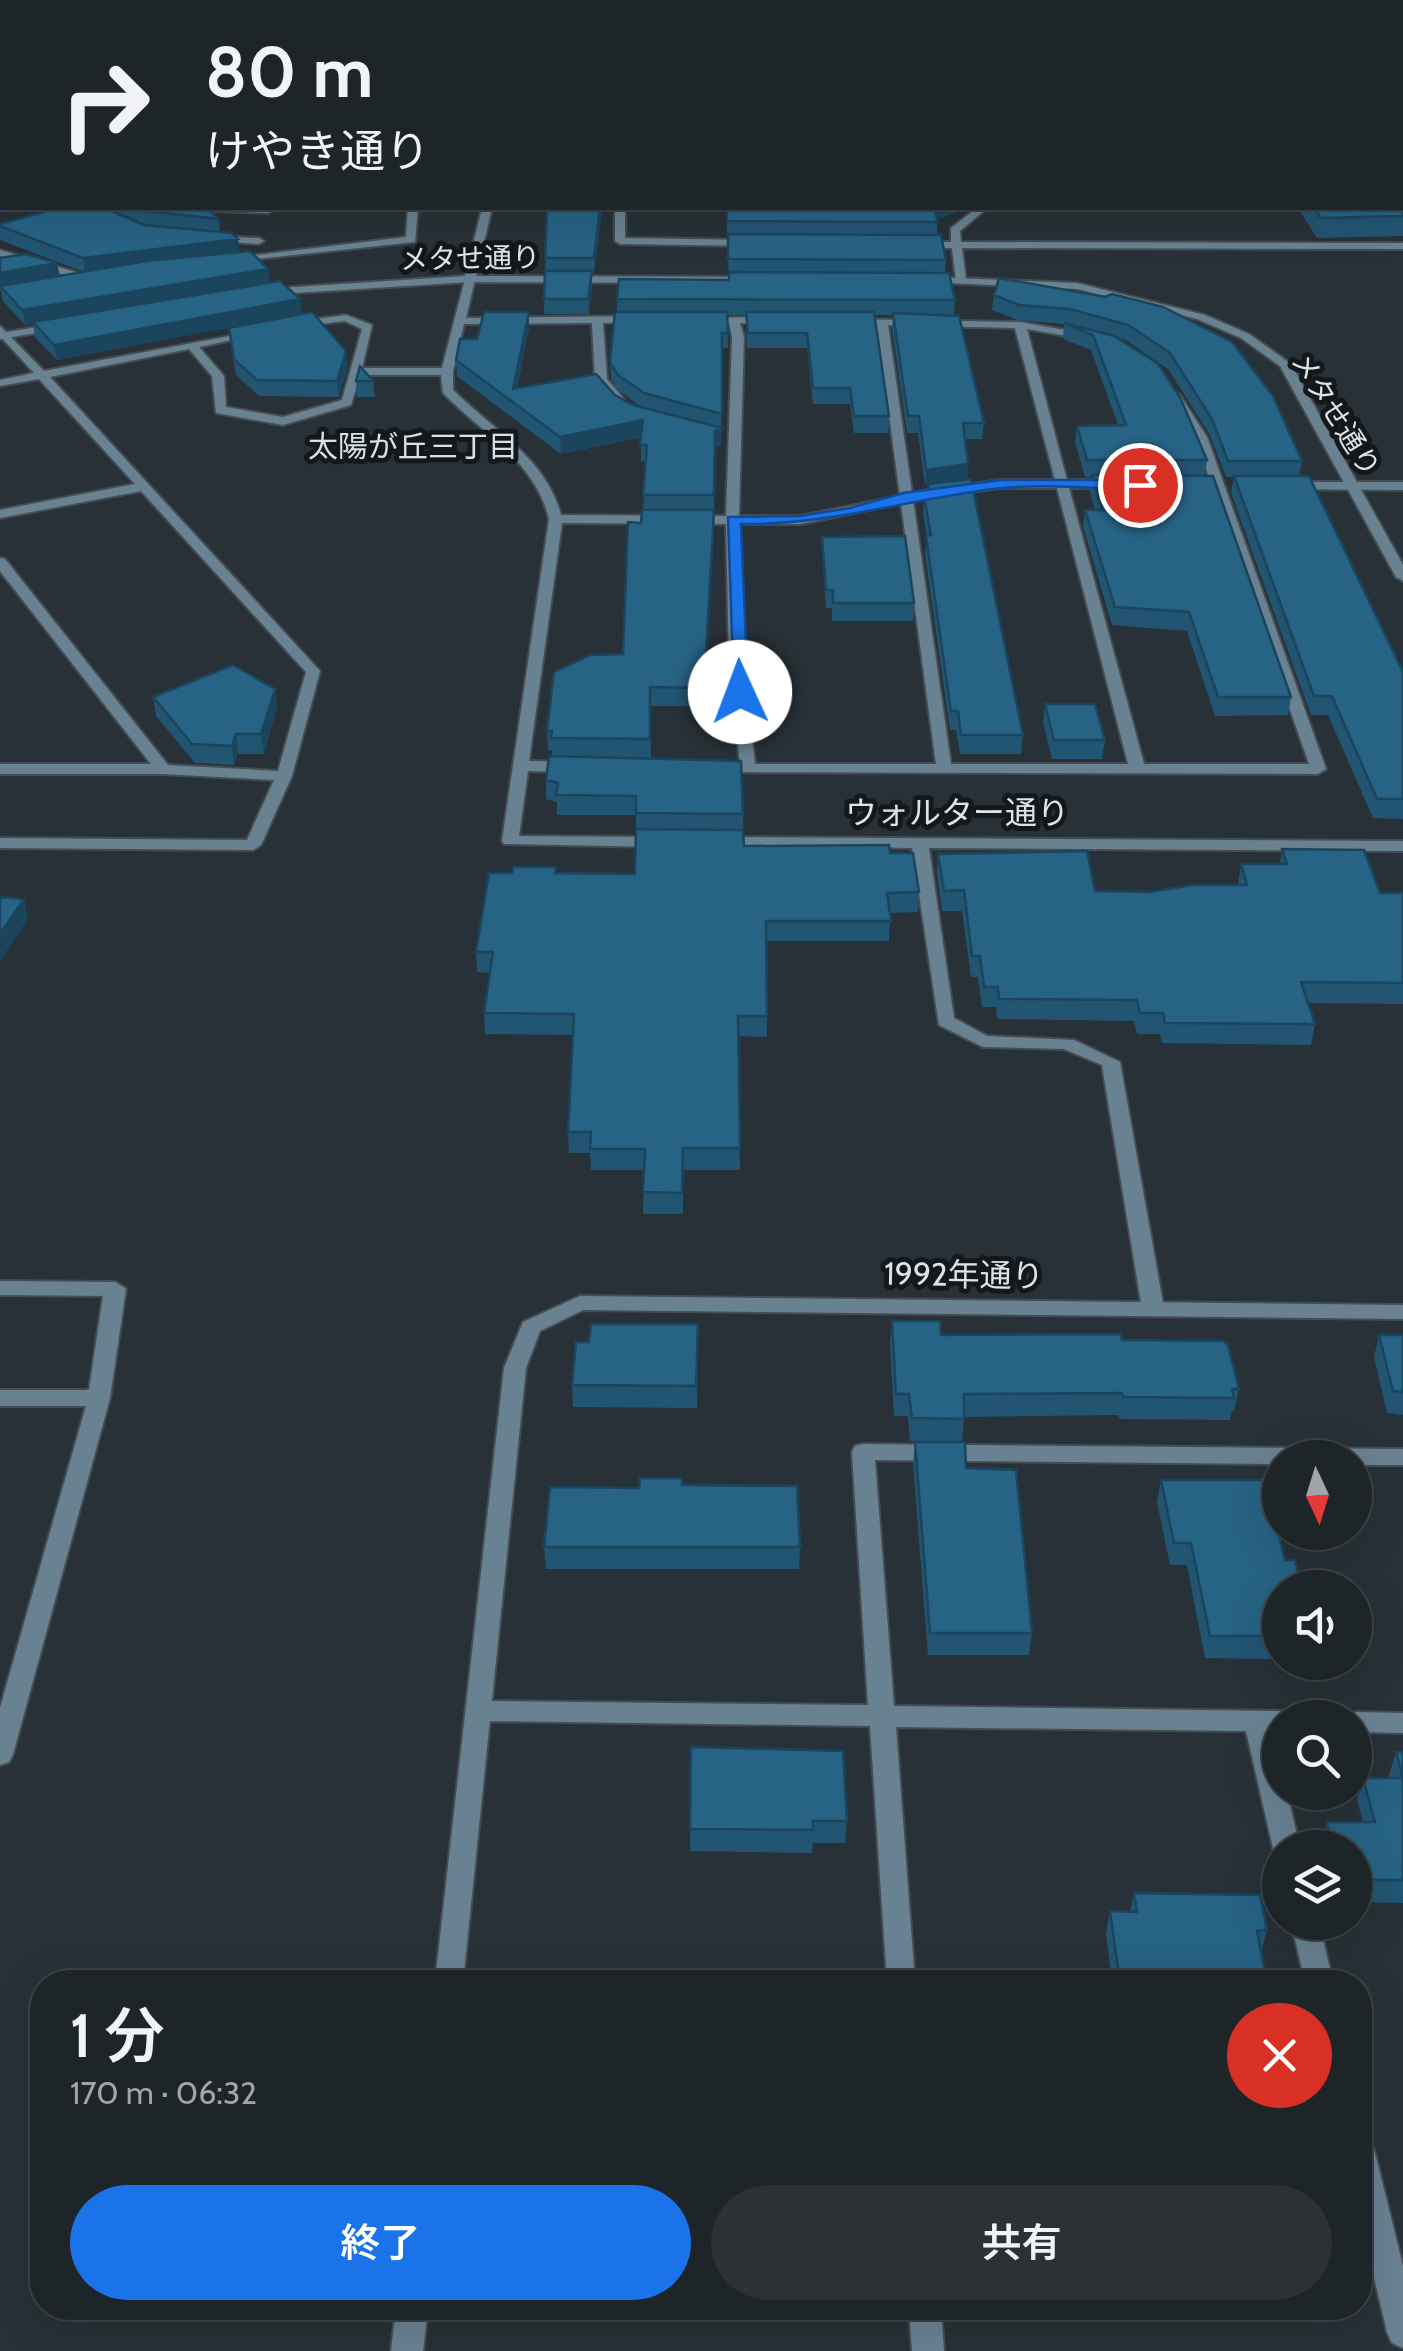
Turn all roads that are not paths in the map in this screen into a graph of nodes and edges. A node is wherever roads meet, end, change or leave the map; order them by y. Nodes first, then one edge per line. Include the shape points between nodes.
1 (267, 210) edge
2 (413, 210) edge
3 (487, 210) edge
4 (620, 210) edge
5 (979, 210) edge
6 (199, 239) edge
7 (260, 241) junction
8 (777, 243) edge
9 (894, 244) edge
10 (953, 245) junction
11 (1403, 246) edge
12 (0, 253) edge
13 (256, 256) junction
14 (220, 260) edge
15 (101, 276) edge
16 (85, 278) junction
17 (470, 279) junction
18 (764, 280) edge
19 (922, 280) edge
20 (961, 280) junction
21 (51, 285) edge
22 (254, 294) edge
23 (597, 318) junction
24 (656, 319) edge
25 (695, 320) edge
26 (734, 320) junction
27 (790, 320) edge
28 (826, 320) edge
29 (462, 321) junction
30 (882, 321) junction
31 (1020, 324) junction
32 (289, 325) edge
33 (64, 326) edge
34 (270, 329) edge
35 (2, 333) edge
36 (1107, 342) edge
37 (192, 345) junction
38 (447, 371) junction
39 (357, 372) junction
40 (39, 376) junction
41 (0, 384) edge
42 (1172, 390) edge
43 (626, 405) edge
44 (1062, 484) junction
45 (1140, 485) edge
46 (1199, 486) edge
47 (1219, 486) junction
48 (1238, 486) edge
49 (1277, 486) edge
50 (1355, 486) junction
51 (1403, 486) edge
52 (142, 488) junction
53 (906, 496) junction
54 (0, 514) edge
55 (556, 519) junction
56 (733, 520) junction
57 (0, 562) edge
58 (1403, 577) edge
59 (520, 766) junction
60 (596, 767) edge
61 (691, 768) edge
62 (0, 769) edge
63 (748, 769) junction
64 (944, 769) junction
65 (1137, 769) junction
66 (163, 770) junction
67 (284, 776) junction
68 (686, 842) edge
69 (705, 842) edge
70 (0, 843) edge
71 (920, 843) junction
72 (1403, 846) edge
73 (0, 1288) edge
74 (1153, 1309) junction
75 (1403, 1312) edge
76 (0, 1398) edge
77 (99, 1398) junction
78 (1403, 1457) edge
79 (480, 1711) junction
80 (880, 1718) junction
81 (1262, 1721) edge
82 (1372, 1722) edge
83 (1403, 1722) edge
84 (0, 1754) edge
85 (1309, 1940) edge
86 (451, 1970) edge
87 (899, 1970) edge
88 (1316, 1970) edge
89 (1372, 2203) edge
90 (411, 2320) edge
91 (926, 2320) edge
92 (1403, 2332) edge
93 (408, 2351) edge
94 (928, 2351) edge

1 - 7 street
2 - 13 street via 410,240
3 - 17 street
4 - 8 street via 620,241
5 - 10 street via 960,223
6 - 7 street
7 - 13 street
9 - 10 street
10 - 11 street
10 - 20 street
12 - 16 street
13 - 14 street
15 - 16 street
16 - 21 street
17 - 18 street, メタせ通り
17 - 22 street, メタせ通り
17 - 29 street
19 - 20 street, メタせ通り
20 - 50 street, メタせ通り via 1077,286 1201,317 1245,336 1285,364
23 - 24 street
23 - 29 street
23 - 43 street via 601,380
25 - 26 street
26 - 27 street
26 - 56 street via 738,337 726,438
28 - 30 street
29 - 38 street
30 - 31 street
30 - 53 street
31 - 36 street
31 - 44 street
32 - 39 street via 346,318 368,327
33 - 35 street
34 - 37 street
35 - 40 street
37 - 39 street via 218,376 220,410 283,421 346,402
37 - 40 street
38 - 39 street
38 - 55 street via 448,392 528,462 553,497
40 - 41 street
40 - 52 street
42 - 47 street
44 - 45 street
44 - 53 street
44 - 65 street
46 - 47 street
47 - 48 street
47 - 65 street via 1318,769
49 - 50 street
50 - 51 street
50 - 58 street, メタせ通り
52 - 54 street
52 - 67 street via 313,671
53 - 56 street via 800,520
53 - 64 street
55 - 56 street
55 - 59 street
56 - 63 street
57 - 66 street
59 - 60 street
59 - 68 street via 510,841
61 - 63 street
62 - 66 street
63 - 64 street
64 - 65 street
66 - 67 street
67 - 70 street via 252,845
69 - 71 street, ウォルター通り
71 - 72 street, ウォルター通り
71 - 74 street via 945,1021 983,1041 1066,1044 1111,1062
73 - 77 street via 115,1290
74 - 75 street, 1992年通り
74 - 79 street, 1992年通り via 580,1302 531,1328 515,1368
76 - 77 street
77 - 84 street
78 - 80 street via 863,1452
79 - 80 street
79 - 86 street
80 - 81 street
80 - 87 street
82 - 83 street
85 - 88 street
89 - 92 street
90 - 93 street
91 - 94 street

